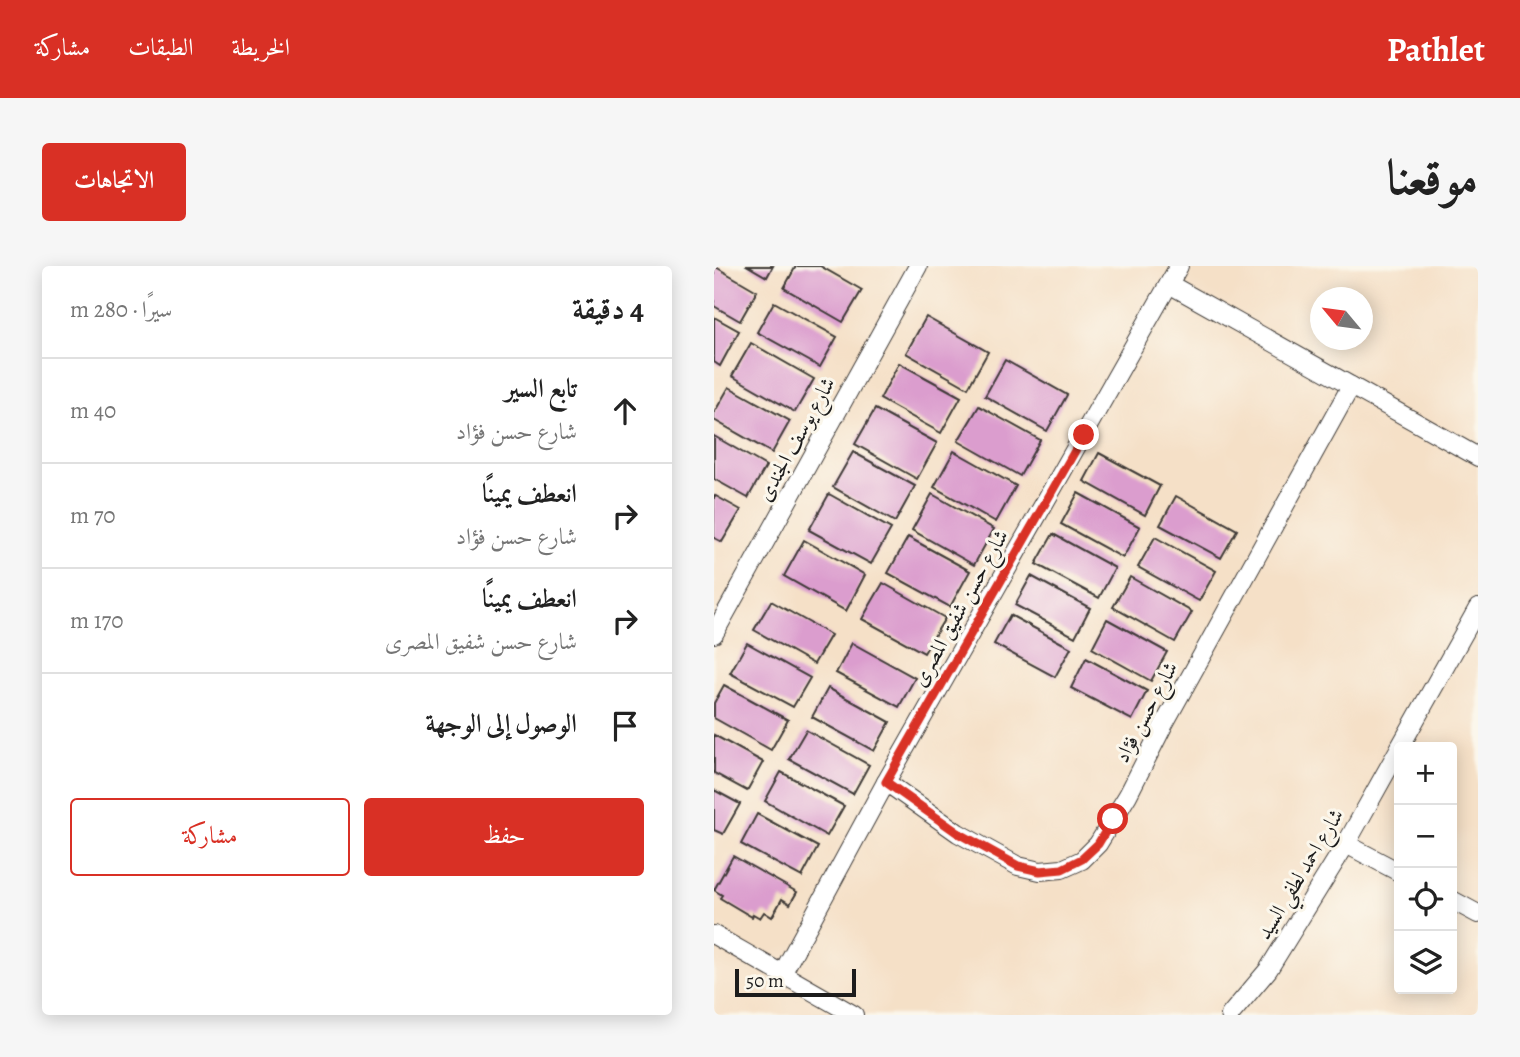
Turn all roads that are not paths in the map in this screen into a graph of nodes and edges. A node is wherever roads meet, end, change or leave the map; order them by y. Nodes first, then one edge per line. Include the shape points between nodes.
1 (918, 266) edge
2 (1179, 266) edge
3 (1169, 284) junction
4 (1351, 387) junction
5 (1478, 457) edge
6 (1478, 608) edge
7 (714, 634) edge
8 (1403, 742) edge
9 (1394, 759) edge
10 (886, 782) junction
11 (1346, 844) junction
12 (1394, 869) edge
13 (1457, 903) edge
14 (1478, 914) edge
15 (714, 935) edge
16 (782, 974) junction
17 (854, 1015) edge
18 (1230, 1015) edge

1 - 7 street, شارع يوسف الجندى
2 - 3 street, شارع حسن شفيق المصرى
3 - 4 street
3 - 10 street, شارع حسن شفيق المصرى
4 - 5 street
4 - 10 street, شارع حسن فؤاد via 1128,795 1098,844 1082,859 1062,869 1018,866 958,833
6 - 8 street, شارع احمد لطفي السيد
9 - 11 street, شارع احمد لطفي السيد
10 - 16 street, شارع حسن شفيق المصرى
11 - 12 street
11 - 18 street, شارع احمد لطفي السيد via 1268,970
13 - 14 street
15 - 16 street
16 - 17 street

